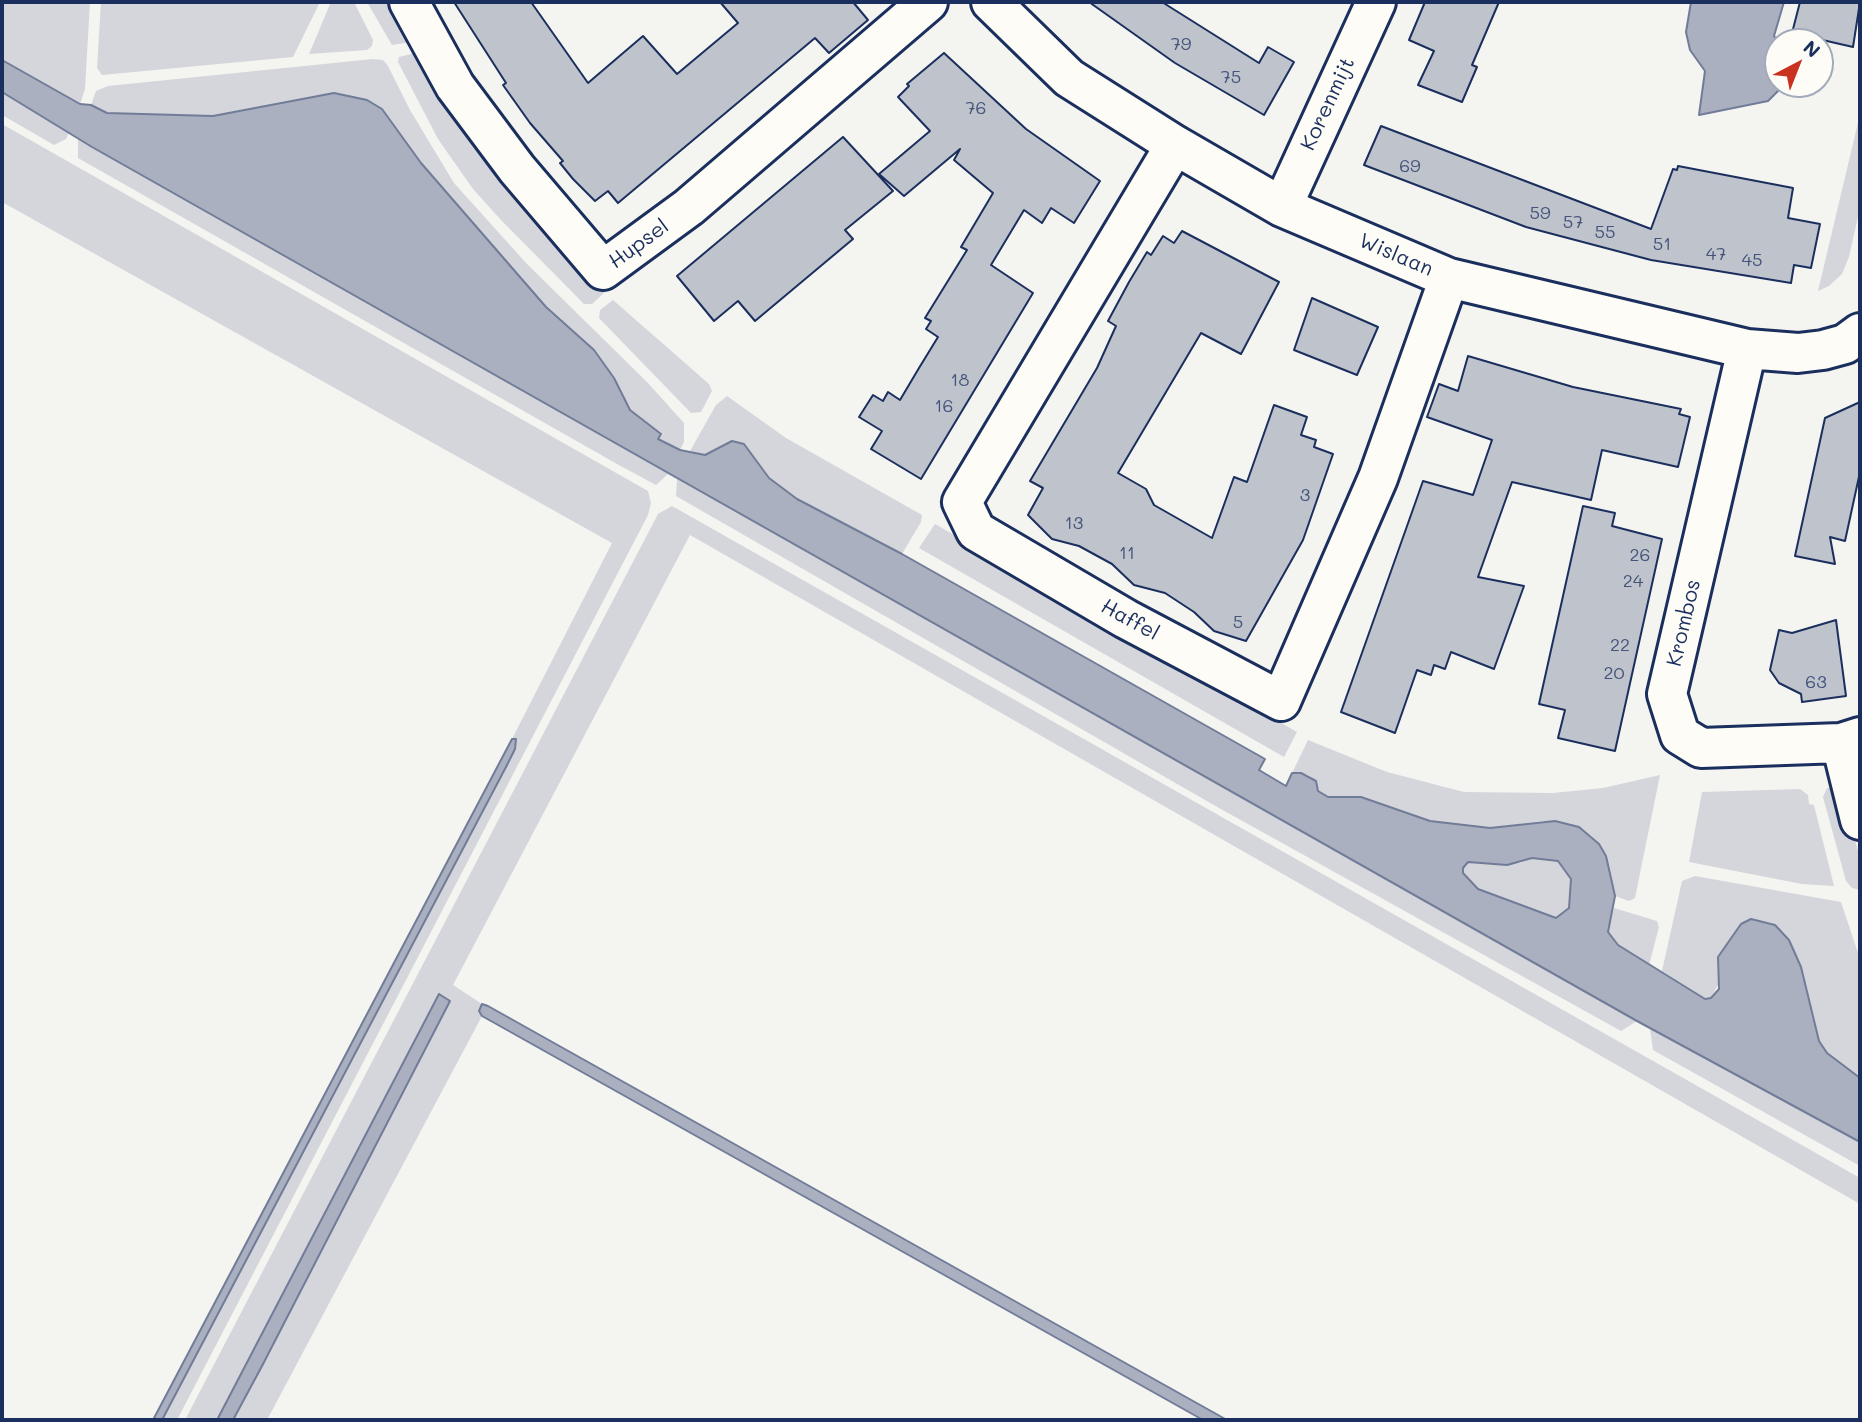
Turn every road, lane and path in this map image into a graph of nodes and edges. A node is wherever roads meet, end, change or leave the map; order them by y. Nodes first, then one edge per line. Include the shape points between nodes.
1 (409, 2) edge
2 (928, 2) edge
3 (991, 2) edge
4 (1376, 2) edge
5 (1175, 145) junction
6 (1282, 207) junction
7 (1449, 278) junction
8 (1860, 333) edge
9 (1747, 349) junction
10 (1850, 740) edge
11 (1860, 820) edge

1 - 2 street, Hupsel via 455,86 517,169 603,270 689,207
3 - 5 street, Wislaan via 1069,78
4 - 6 street, Korenmijt
5 - 6 street, Wislaan
5 - 7 street, Haffel via 962,502 976,531 1126,619 1281,701 1378,478
6 - 7 street, Wislaan
7 - 9 street, Wislaan
8 - 9 street, Wislaan via 1845,344 1823,350
9 - 10 street, Krombos via 1667,694 1680,735 1701,748
10 - 11 street, Krombos

